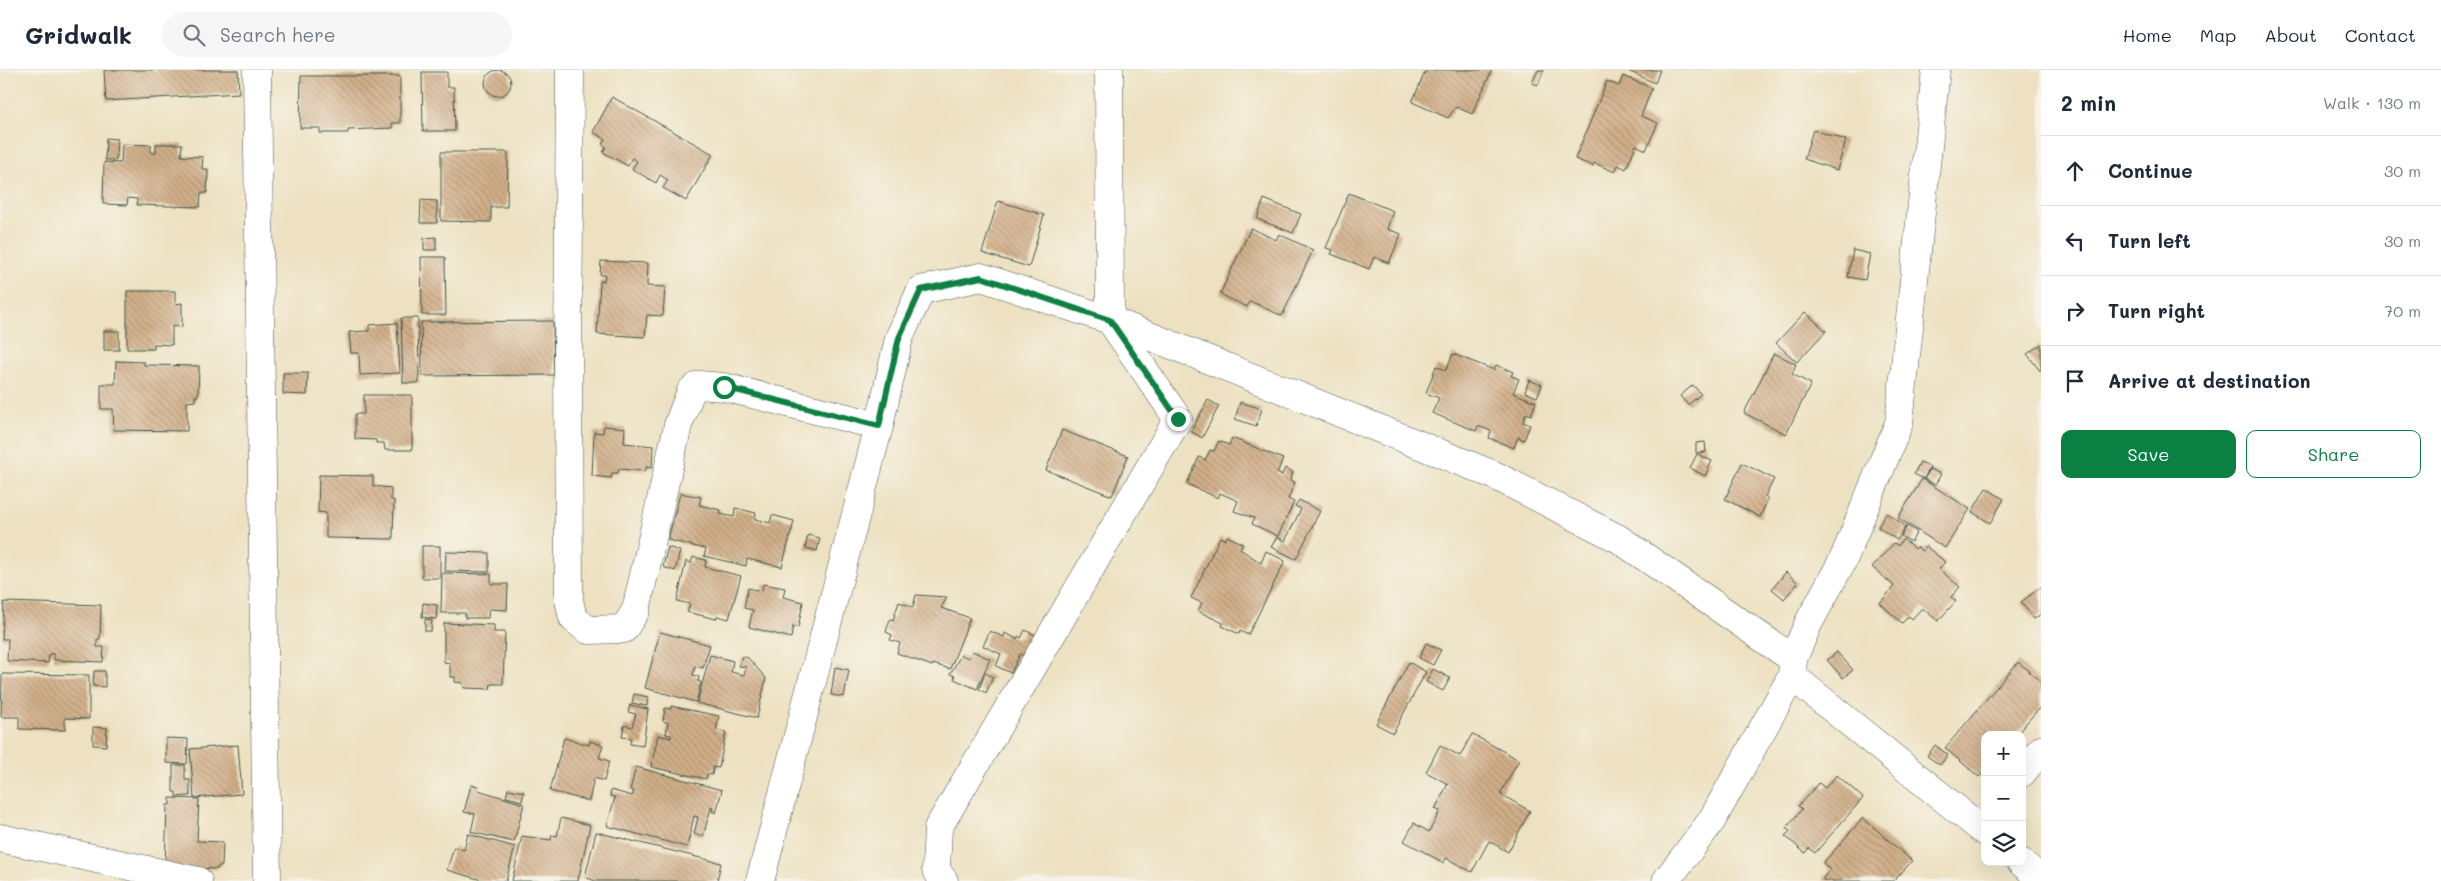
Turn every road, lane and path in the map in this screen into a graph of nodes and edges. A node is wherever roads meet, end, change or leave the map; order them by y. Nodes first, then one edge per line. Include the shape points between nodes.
1 (257, 70) edge
2 (570, 70) edge
3 (1109, 70) edge
4 (1936, 70) edge
5 (1110, 320) junction
6 (879, 426) junction
7 (1793, 668) junction
8 (2041, 750) edge
9 (2026, 768) edge
10 (1981, 825) edge
11 (0, 838) edge
12 (2026, 866) edge
13 (2041, 879) edge
14 (198, 881) edge
15 (266, 881) edge
16 (760, 881) edge
17 (944, 881) edge
18 (1666, 881) edge

1 - 15 street
2 - 6 street via 569,600 573,618 588,630 624,629 636,610 678,425 691,391 699,385 724,387
3 - 5 street
4 - 7 street via 1900,424 1844,558 1809,622
5 - 6 street via 981,277 921,290 899,338
5 - 7 street via 1494,475 1619,539
5 - 17 street via 1178,419 938,828 936,870
6 - 16 street
7 - 10 street
7 - 18 street via 1712,820
8 - 9 street
11 - 14 street
12 - 13 street

